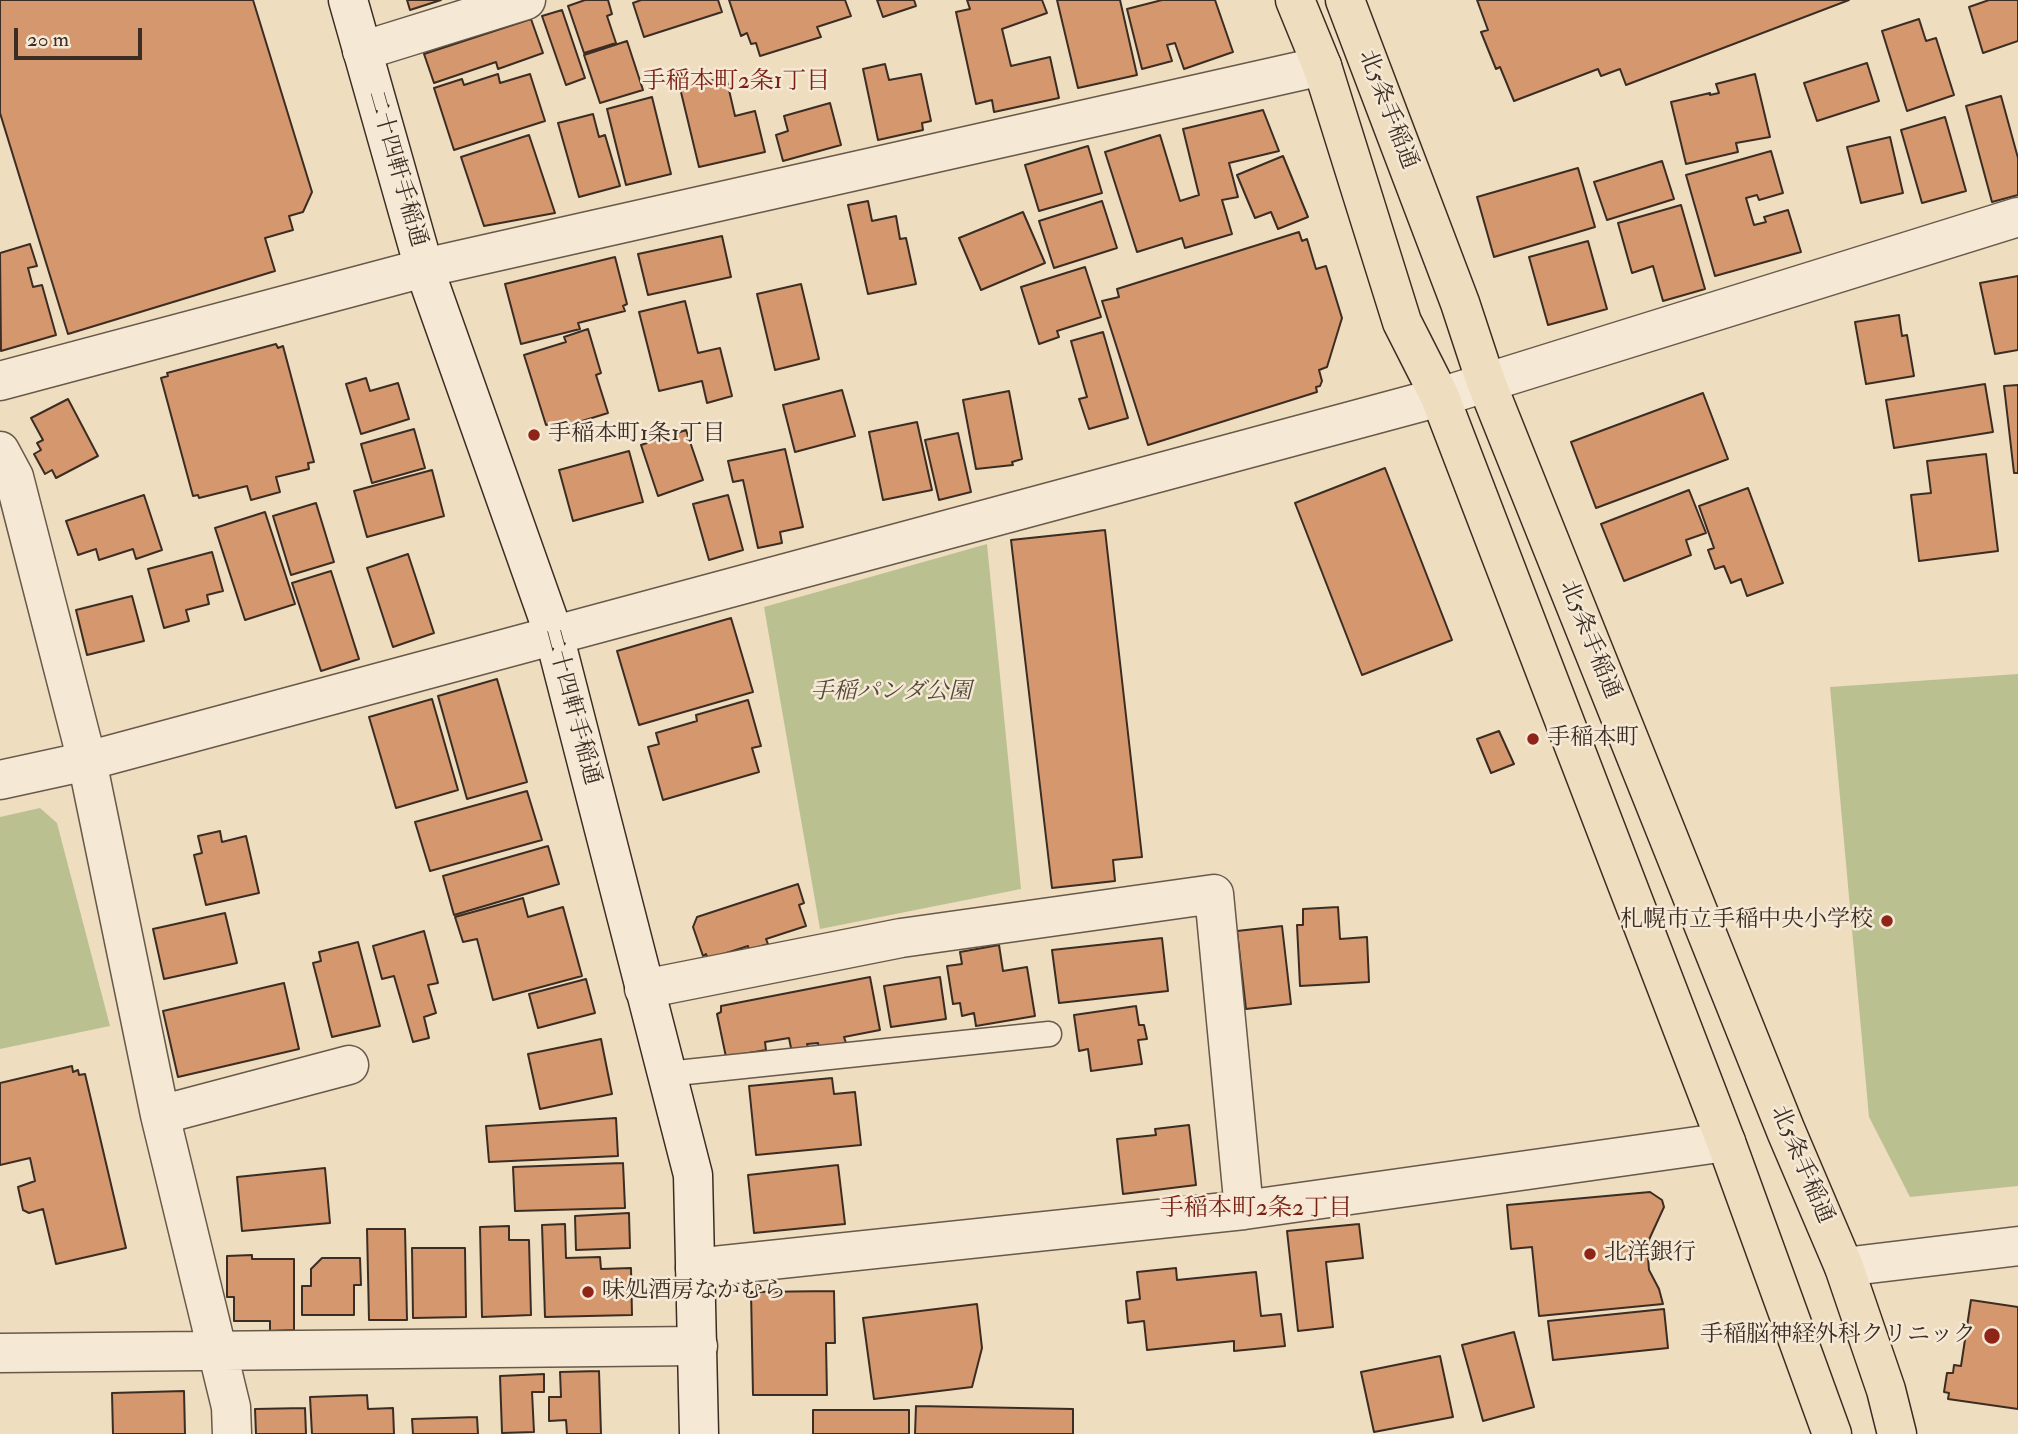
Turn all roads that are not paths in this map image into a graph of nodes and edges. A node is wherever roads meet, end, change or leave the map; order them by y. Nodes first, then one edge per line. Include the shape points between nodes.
1 (348, 0) edge
2 (526, 0) edge
3 (1295, 0) edge
4 (1345, 0) edge
5 (362, 51) junction
6 (1322, 65) junction
7 (2018, 217) edge
8 (424, 268) junction
9 (0, 381) edge
10 (1486, 382) junction
11 (1440, 397) junction
12 (0, 451) edge
13 (554, 635) junction
14 (87, 761) junction
15 (0, 780) edge
16 (644, 989) junction
17 (1049, 1034) dead end
18 (349, 1065) dead end
19 (667, 1074) junction
20 (160, 1115) junction
21 (1726, 1143) junction
22 (1244, 1210) junction
23 (2018, 1246) edge
24 (1844, 1267) junction
25 (695, 1268) junction
26 (698, 1346) junction
27 (218, 1351) junction
28 (0, 1353) edge
29 (232, 1434) edge
30 (699, 1434) edge
31 (1832, 1434) edge
32 (1897, 1434) edge

1 - 5 street, 二十四軒手稲通
2 - 5 street
3 - 6 highway, 北5条手稲通
4 - 10 highway, 北5条手稲通
5 - 8 street, 二十四軒手稲通
6 - 8 street
6 - 11 highway, 北5条手稲通 via 1402,322
7 - 10 street
8 - 9 street
8 - 13 street, 二十四軒手稲通
10 - 11 street
10 - 24 highway, 北5条手稲通
11 - 13 street
11 - 21 highway, 北5条手稲通
12 - 14 street via 14,477
13 - 14 street
13 - 16 street, 二十四軒手稲通
14 - 15 street
14 - 20 street
16 - 19 street, 二十四軒手稲通
16 - 22 street via 901,938 1214,894
17 - 19 lane
18 - 20 street
19 - 25 street, 二十四軒手稲通 via 693,1175
20 - 27 street
21 - 22 street
21 - 31 highway, 北5条手稲通
22 - 25 street
23 - 24 street
24 - 32 highway, 北5条手稲通
25 - 26 street, 二十四軒手稲通
26 - 27 street
26 - 30 street, 二十四軒手稲通
27 - 28 street
27 - 29 street via 231,1407

